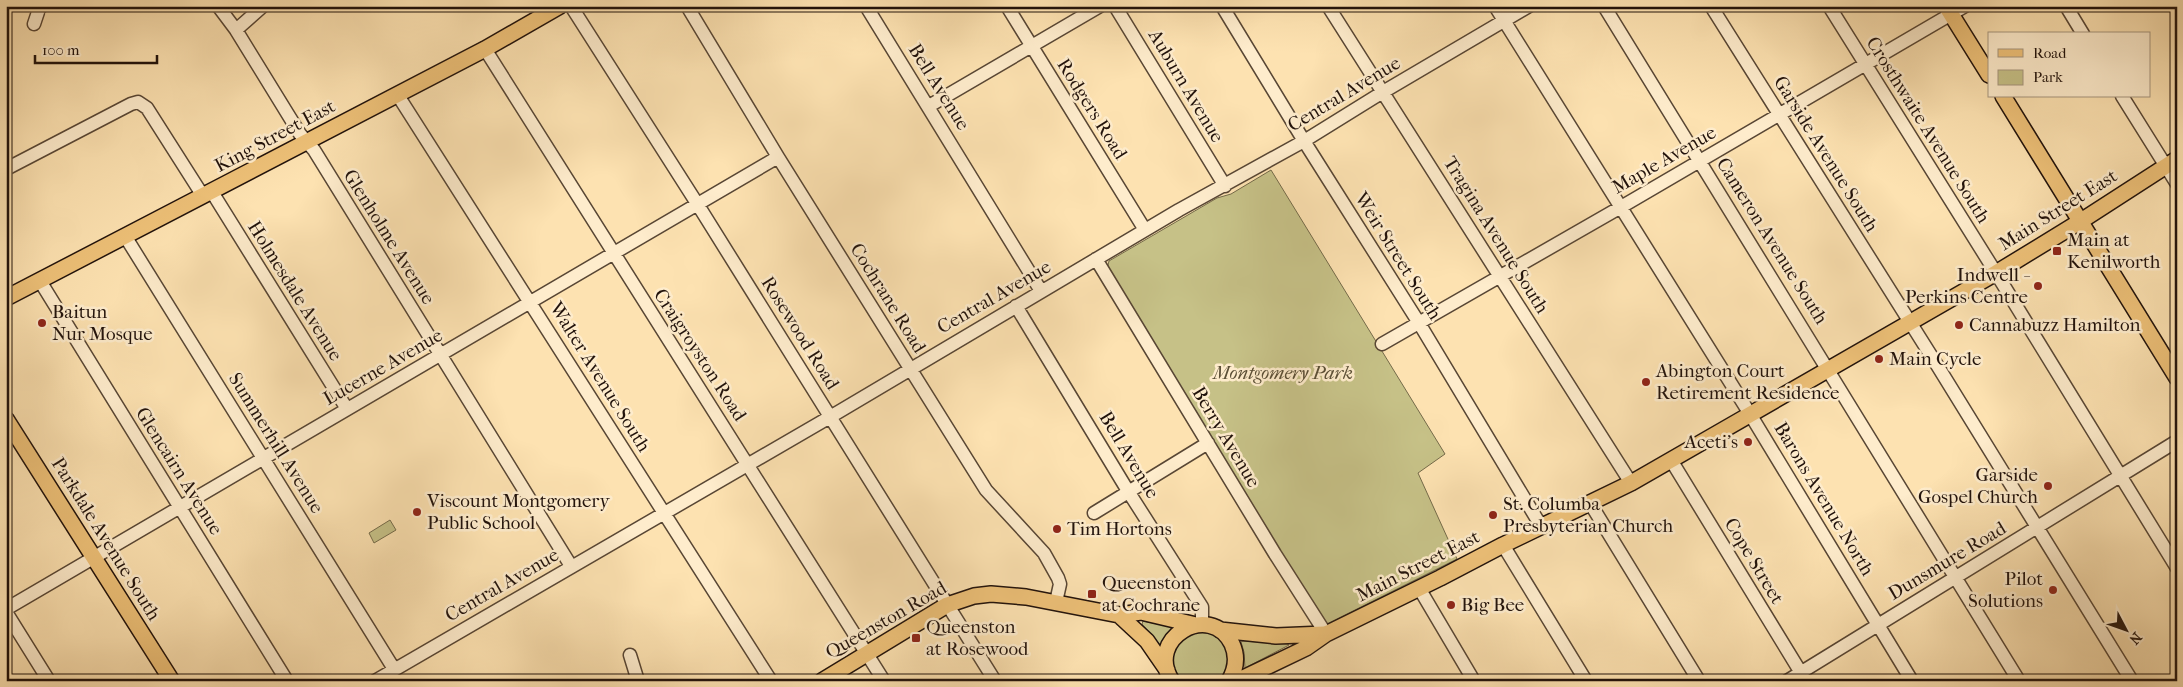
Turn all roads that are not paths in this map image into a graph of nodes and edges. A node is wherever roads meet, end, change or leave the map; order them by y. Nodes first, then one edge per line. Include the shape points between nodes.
1 (42, 6) edge
2 (218, 6) edge
3 (263, 6) edge
4 (560, 6) edge
5 (571, 6) edge
6 (687, 6) edge
7 (866, 6) edge
8 (1007, 6) edge
9 (1100, 6) edge
10 (1115, 6) edge
11 (1222, 6) edge
12 (1328, 6) edge
13 (1495, 6) edge
14 (1529, 6) edge
15 (1604, 6) edge
16 (1711, 6) edge
17 (1829, 6) edge
18 (1964, 6) edge
19 (2066, 6) edge
20 (1949, 10) edge
21 (1504, 20) junction
22 (34, 24) dead end
23 (236, 30) junction
24 (2082, 32) edge
25 (1031, 46) junction
26 (484, 49) junction
27 (1865, 64) junction
28 (1988, 72) edge
29 (1383, 92) junction
30 (397, 94) junction
31 (2004, 98) edge
32 (2124, 98) edge
33 (929, 106) junction
34 (1779, 114) junction
35 (1304, 141) junction
36 (307, 142) junction
37 (778, 157) junction
38 (1700, 161) junction
39 (2172, 162) edge
40 (6, 169) edge
41 (2177, 184) edge
42 (1225, 186) junction
43 (207, 194) junction
44 (698, 205) junction
45 (1621, 207) junction
46 (2081, 221) junction
47 (1145, 230) junction
48 (125, 236) junction
49 (613, 253) junction
50 (1096, 259) junction
51 (1996, 273) junction
52 (1500, 277) junction
53 (40, 281) junction
54 (1041, 290) junction
55 (6, 298) edge
56 (530, 303) junction
57 (1016, 306) junction
58 (1909, 322) junction
59 (1419, 323) junction
60 (1382, 344) dead end
61 (440, 355) junction
62 (910, 368) junction
63 (1828, 369) junction
64 (2177, 378) edge
65 (347, 410) junction
66 (1750, 414) junction
67 (830, 417) junction
68 (6, 419) edge
69 (2177, 441) edge
70 (1208, 444) junction
71 (263, 459) junction
72 (1671, 460) junction
73 (748, 464) junction
74 (2120, 476) junction
75 (1631, 483) junction
76 (1128, 490) junction
77 (1590, 503) junction
78 (180, 507) junction
79 (664, 512) junction
80 (1094, 513) dead end
81 (1541, 526) junction
82 (2038, 528) junction
83 (1503, 545) junction
84 (94, 557) junction
85 (571, 566) junction
86 (2177, 568) edge
87 (1956, 577) junction
88 (1419, 588) junction
89 (1056, 602) junction
90 (947, 605) junction
91 (6, 611) edge
92 (1119, 615) junction
93 (1199, 625) junction
94 (1878, 625) junction
95 (1220, 630) junction
96 (1326, 634) junction
97 (867, 654) junction
98 (630, 655) dead end
99 (394, 669) junction
100 (1170, 675) edge
101 (1803, 676) edge
102 (49, 681) edge
103 (172, 681) edge
104 (287, 681) edge
105 (375, 681) edge
106 (638, 681) edge
107 (771, 681) edge
108 (822, 681) edge
109 (884, 681) edge
110 (995, 681) edge
111 (1228, 681) edge
112 (1237, 681) edge
113 (1474, 681) edge
114 (1586, 681) edge
115 (1699, 681) edge
116 (1787, 681) edge
117 (1912, 681) edge
118 (2019, 681) edge
119 (2132, 681) edge

1 - 22 street
2 - 23 street, Glenholme Avenue
3 - 23 street
4 - 26 main road, King Street East
5 - 44 street, Rosewood Road
6 - 37 street, Cochrane Road
7 - 33 street, Bell Avenue
8 - 25 street, Rodgers Road
9 - 25 street
10 - 42 street, Auburn Avenue
11 - 35 street, Weir Street South
12 - 29 street, Tragina Avenue South
13 - 21 street, Barons Avenue North
14 - 21 street, Central Avenue
15 - 38 street, Cameron Avenue South
16 - 34 street, Garside Avenue South
17 - 27 street, Crosthwaite Avenue South
18 - 20 street, Maple Avenue
19 - 24 street
20 - 27 street, Maple Avenue
20 - 28 main road
21 - 29 street, Central Avenue
21 - 45 street, Barons Avenue North
23 - 36 street, Glenholme Avenue
25 - 33 street
25 - 47 street, Rodgers Road
26 - 30 main road, King Street East
26 - 49 street, Craigroyston Road
27 - 34 street, Maple Avenue
27 - 51 street, Crosthwaite Avenue South
29 - 35 street, Central Avenue
29 - 52 street, Tragina Avenue South
30 - 36 main road, King Street East
30 - 56 street, Walter Avenue South
31 - 46 main road
32 - 39 street
33 - 54 street, Bell Avenue
34 - 38 street, Maple Avenue
34 - 58 street, Garside Avenue South
35 - 42 street, Central Avenue
35 - 59 street, Weir Street South
36 - 43 main road, King Street East
36 - 61 street, Glenholme Avenue
37 - 44 street, Lucerne Avenue
37 - 62 street, Cochrane Road
38 - 45 street, Maple Avenue
38 - 63 street, Cameron Avenue South
39 - 41 street
39 - 46 main road, Main Street East
40 - 43 street, Holmesdale Avenue via 138,102 147,108
42 - 47 street, Central Avenue
43 - 48 main road, King Street East
43 - 65 street, Holmesdale Avenue
44 - 49 street, Lucerne Avenue
44 - 67 street, Rosewood Road
45 - 52 street, Maple Avenue
45 - 66 street, Barons Avenue North
46 - 51 main road, Main Street East
46 - 64 main road
47 - 50 street, Central Avenue
48 - 53 main road, King Street East
48 - 71 street, Summerhill Avenue
49 - 56 street, Lucerne Avenue
49 - 73 street, Craigroyston Road
50 - 54 street, Central Avenue
50 - 70 street, Berry Avenue
51 - 58 main road, Main Street East
51 - 74 street, Crosthwaite Avenue South
52 - 59 street, Maple Avenue
52 - 75 street, Tragina Avenue South
53 - 55 main road, King Street East
53 - 78 street, Glencairn Avenue
54 - 57 street, Central Avenue
56 - 61 street, Lucerne Avenue
56 - 79 street, Walter Avenue South
57 - 62 street, Central Avenue
57 - 76 street, Bell Avenue
58 - 63 main road, Main Street East
58 - 82 street, Garside Avenue South
59 - 60 street, Maple Avenue
59 - 81 street, Weir Street South
61 - 65 street, Lucerne Avenue
61 - 85 street, Glenholme Avenue
62 - 67 street, Central Avenue
62 - 89 street, Cochrane Road via 986,490 1044,553 1060,584
63 - 66 main road, Main Street East
63 - 87 street, Cameron Avenue South
65 - 71 street, Lucerne Avenue
66 - 72 main road, Main Street East
66 - 94 street, Barons Avenue North
67 - 73 street, Central Avenue
67 - 90 street, Rosewood Road
68 - 84 main road, Parkdale Avenue South
69 - 74 street, Dunsmure Road
70 - 76 street
70 - 96 street, Berry Avenue
71 - 78 street, Lucerne Avenue
71 - 99 street, Summerhill Avenue
72 - 75 main road, Main Street East
72 - 101 street, Cope Street
73 - 79 street, Central Avenue
73 - 97 street, Craigroyston Road
74 - 82 street, Dunsmure Road
74 - 86 street, Crosthwaite Avenue South
75 - 77 main road, Main Street East
76 - 80 street
76 - 93 street, Bell Avenue via 1202,607
77 - 81 main road, Main Street East
77 - 115 street
78 - 84 street, Lucerne Avenue
78 - 104 street, Glencairn Avenue
79 - 85 street, Central Avenue
79 - 107 street, Walter Avenue South
81 - 83 main road, Main Street East
82 - 87 street, Dunsmure Road
82 - 119 street, Garside Avenue South
83 - 88 main road, Main Street East
83 - 114 street
84 - 91 street, Lucerne Avenue
84 - 103 main road, Parkdale Avenue South
85 - 99 street, Central Avenue
87 - 94 street, Dunsmure Road
87 - 118 street, Cameron Avenue South
88 - 96 main road, Main Street East
88 - 113 street
89 - 90 main road, Queenston Road via 989,594
89 - 92 main road, Queenston Road
90 - 97 main road, Queenston Road
90 - 110 street, Rosewood Road
91 - 102 street
92 - 93 main road, Queenston Road via 1141,612
92 - 100 main road, Queenston Road via 1143,636
93 - 95 main road, Main Street East
93 - 100 main road via 1182,630 1174,637 1166,652
94 - 101 street, Dunsmure Road
94 - 117 street, Barons Avenue North
95 - 96 main road, Main Street East via 1276,636
95 - 111 main road via 1229,639 1236,658
96 - 112 main road, Main Street East via 1306,648
97 - 108 main road, Queenston Road
97 - 109 street, Craigroyston Road
98 - 106 street
99 - 105 street, Central Avenue
101 - 116 street, Dunsmure Road

